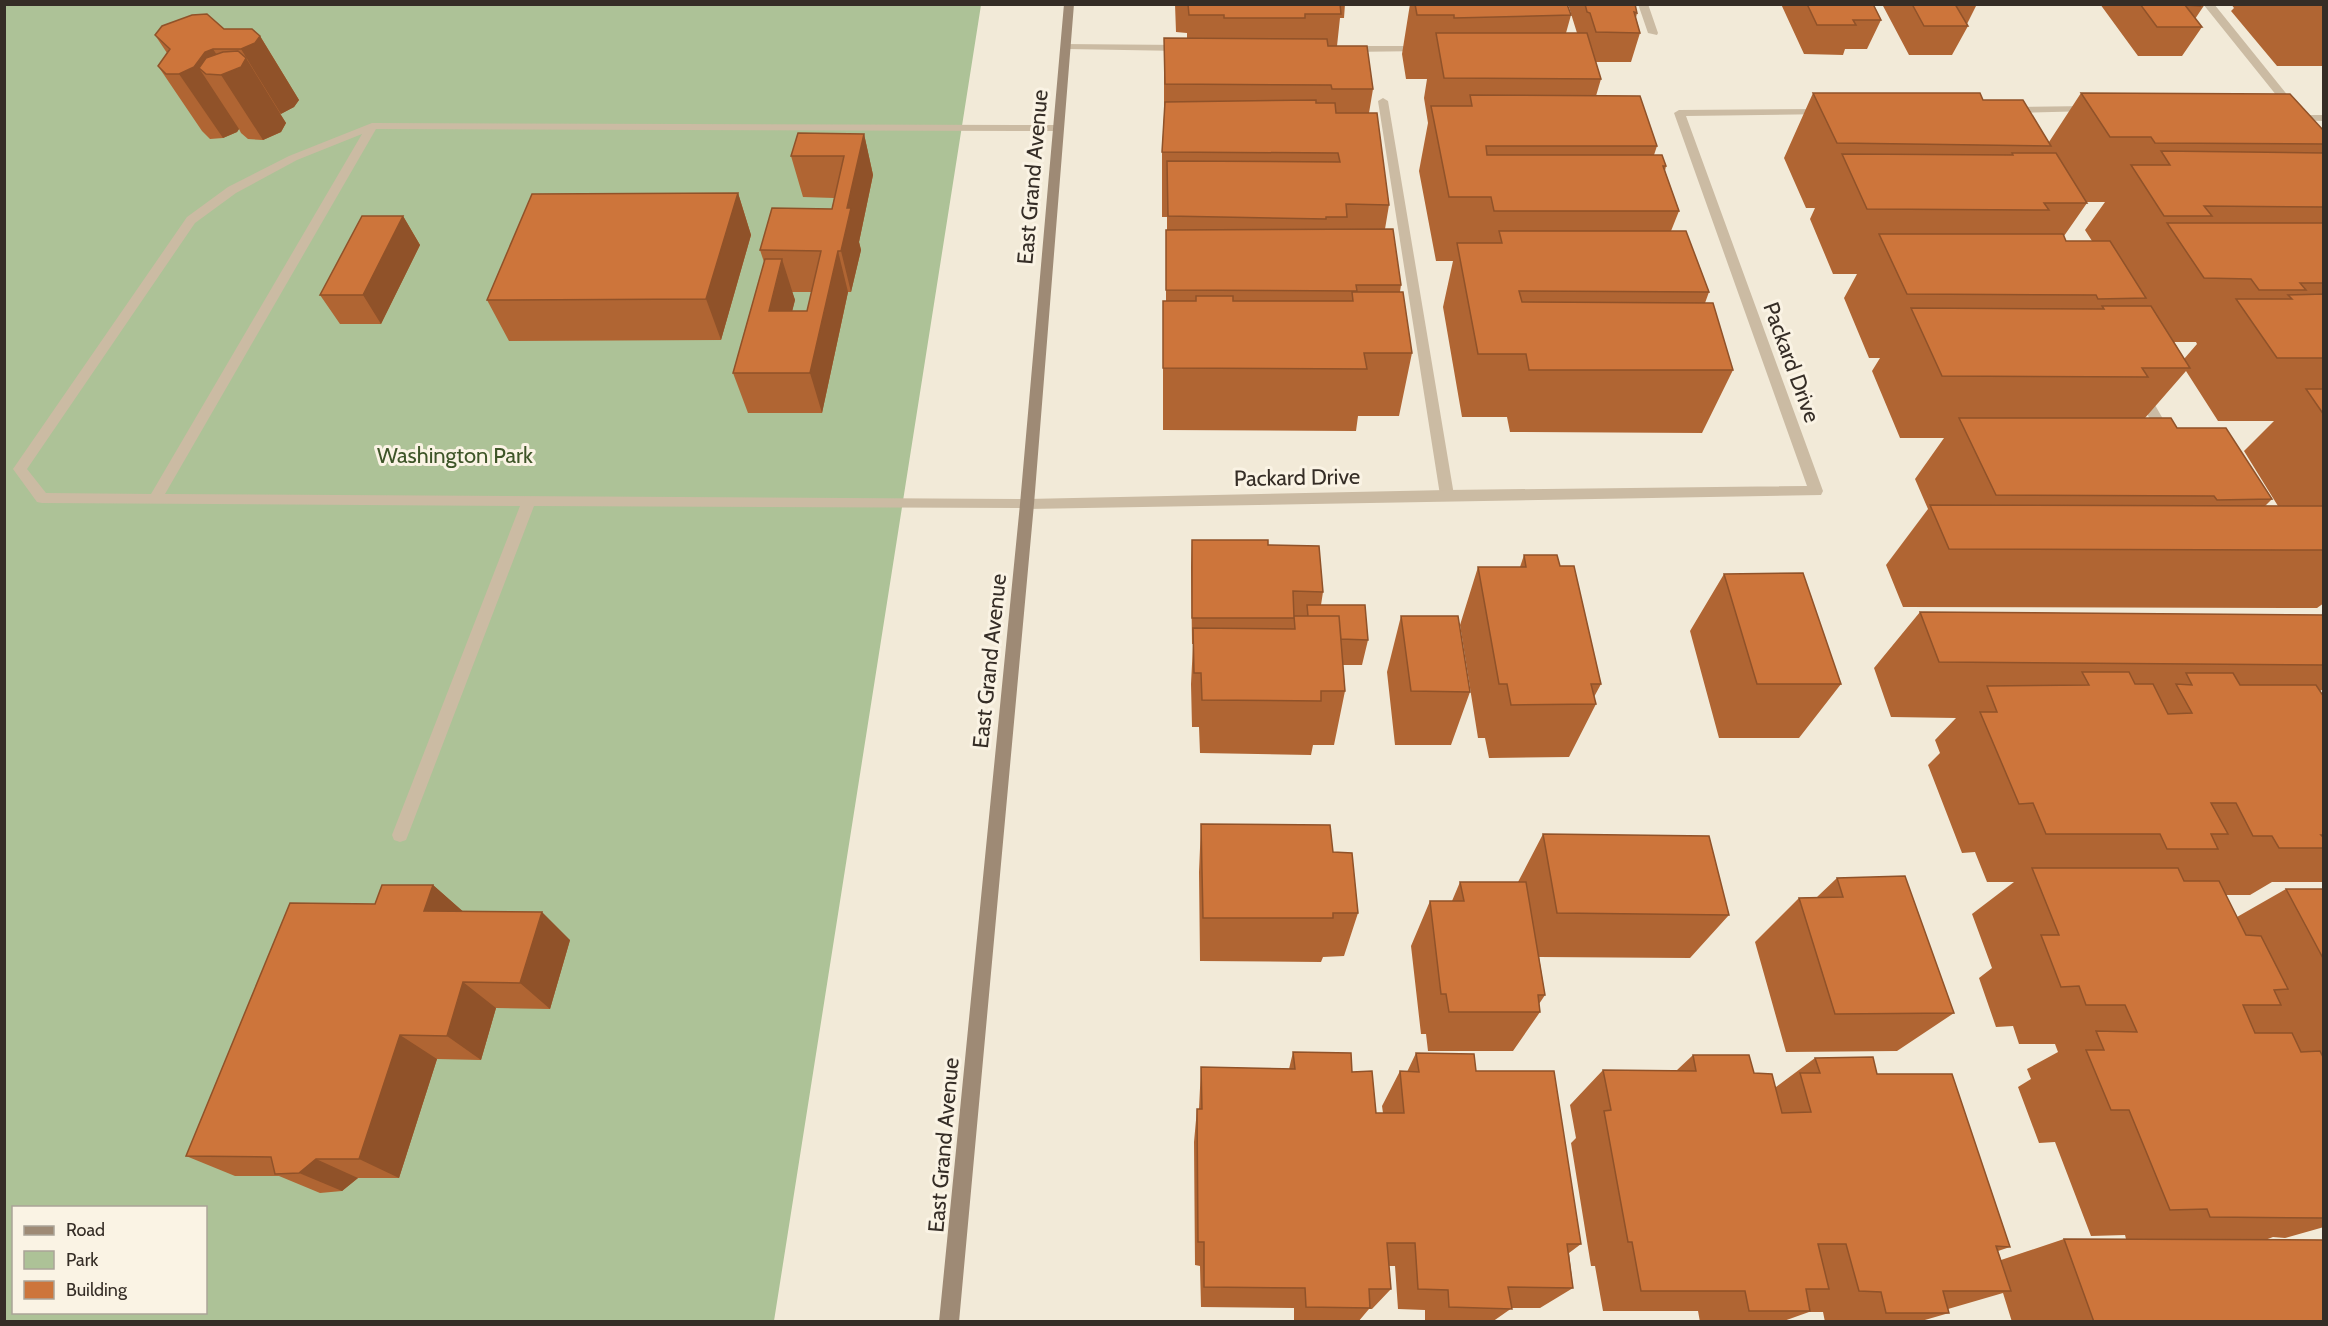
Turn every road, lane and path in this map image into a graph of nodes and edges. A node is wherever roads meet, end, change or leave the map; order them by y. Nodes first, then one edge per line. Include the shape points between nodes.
1 (1069, 4) edge
2 (1643, 4) edge
3 (2208, 4) edge
4 (1653, 33) dead end
5 (1066, 46) junction
6 (1197, 48) edge
7 (1337, 49) edge
8 (1431, 50) dead end
9 (1383, 101) dead end
10 (2102, 109) edge
11 (1999, 110) edge
12 (1833, 112) edge
13 (2324, 118) edge
14 (372, 126) junction
15 (1058, 128) junction
16 (2132, 378) edge
17 (2174, 450) edge
18 (1447, 495) junction
19 (155, 499) junction
20 (529, 502) junction
21 (1027, 504) junction
22 (400, 836) dead end
23 (949, 1322) edge

1 - 5 street, East Grand Avenue
2 - 4 street
3 - 13 street via 2290,120
5 - 6 street
5 - 15 street, East Grand Avenue
7 - 8 street
9 - 18 street
10 - 11 street
12 - 18 street, Packard Drive via 1678,113 1816,491
14 - 15 street
14 - 19 street
14 - 19 street, Packard Drive via 293,158 232,190 191,220 20,469 42,498
15 - 21 street, East Grand Avenue
16 - 17 street
18 - 21 street, Packard Drive
19 - 20 street, Packard Drive
20 - 21 street, Packard Drive
20 - 22 street
21 - 23 street, East Grand Avenue

